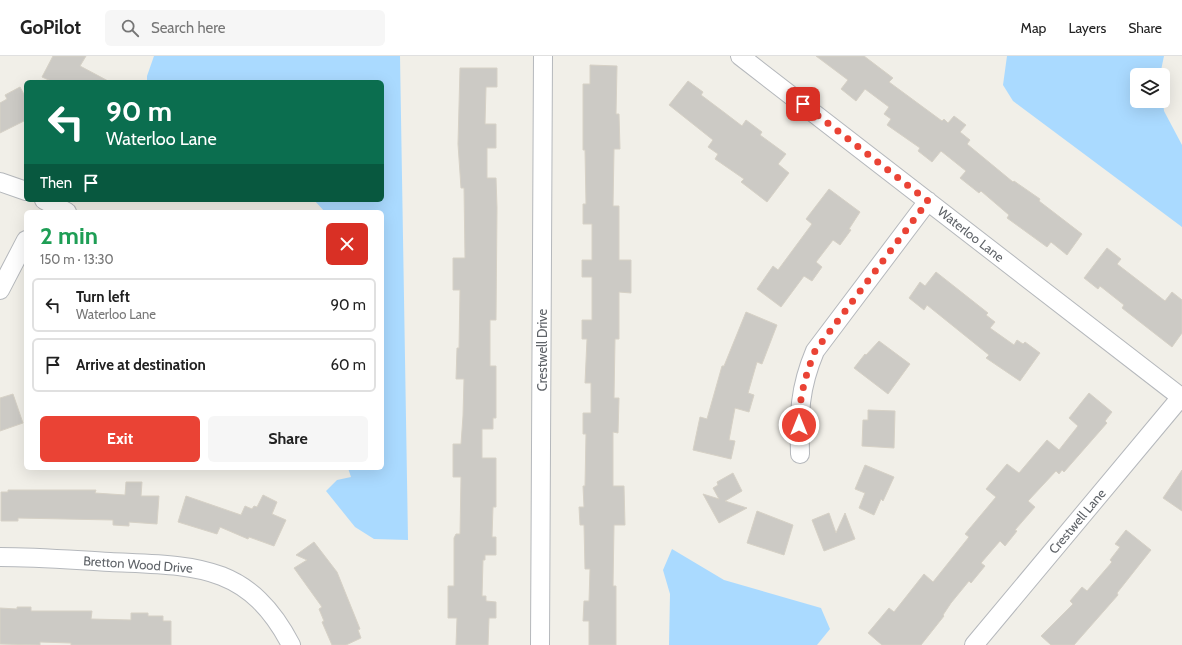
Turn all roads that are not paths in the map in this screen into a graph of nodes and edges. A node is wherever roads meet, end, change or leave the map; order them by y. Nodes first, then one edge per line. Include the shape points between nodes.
1 (543, 56) edge
2 (740, 56) edge
3 (0, 182) edge
4 (24, 190) edge
5 (928, 201) junction
6 (44, 204) edge
7 (60, 210) edge
8 (24, 244) edge
9 (0, 290) edge
10 (1182, 397) edge
11 (800, 454) dead end
12 (0, 557) edge
13 (291, 645) edge
14 (540, 645) edge
15 (974, 645) edge

1 - 14 street, Crestwell Drive
2 - 5 street, Waterloo Lane
3 - 4 street
5 - 10 street, Waterloo Lane
5 - 11 street via 815,351 806,373 800,403
6 - 7 street
8 - 9 street
10 - 15 street, Crestwell Lane
12 - 13 street, Bretton Wood Drive via 178,565 212,572 236,582 263,603 279,623

